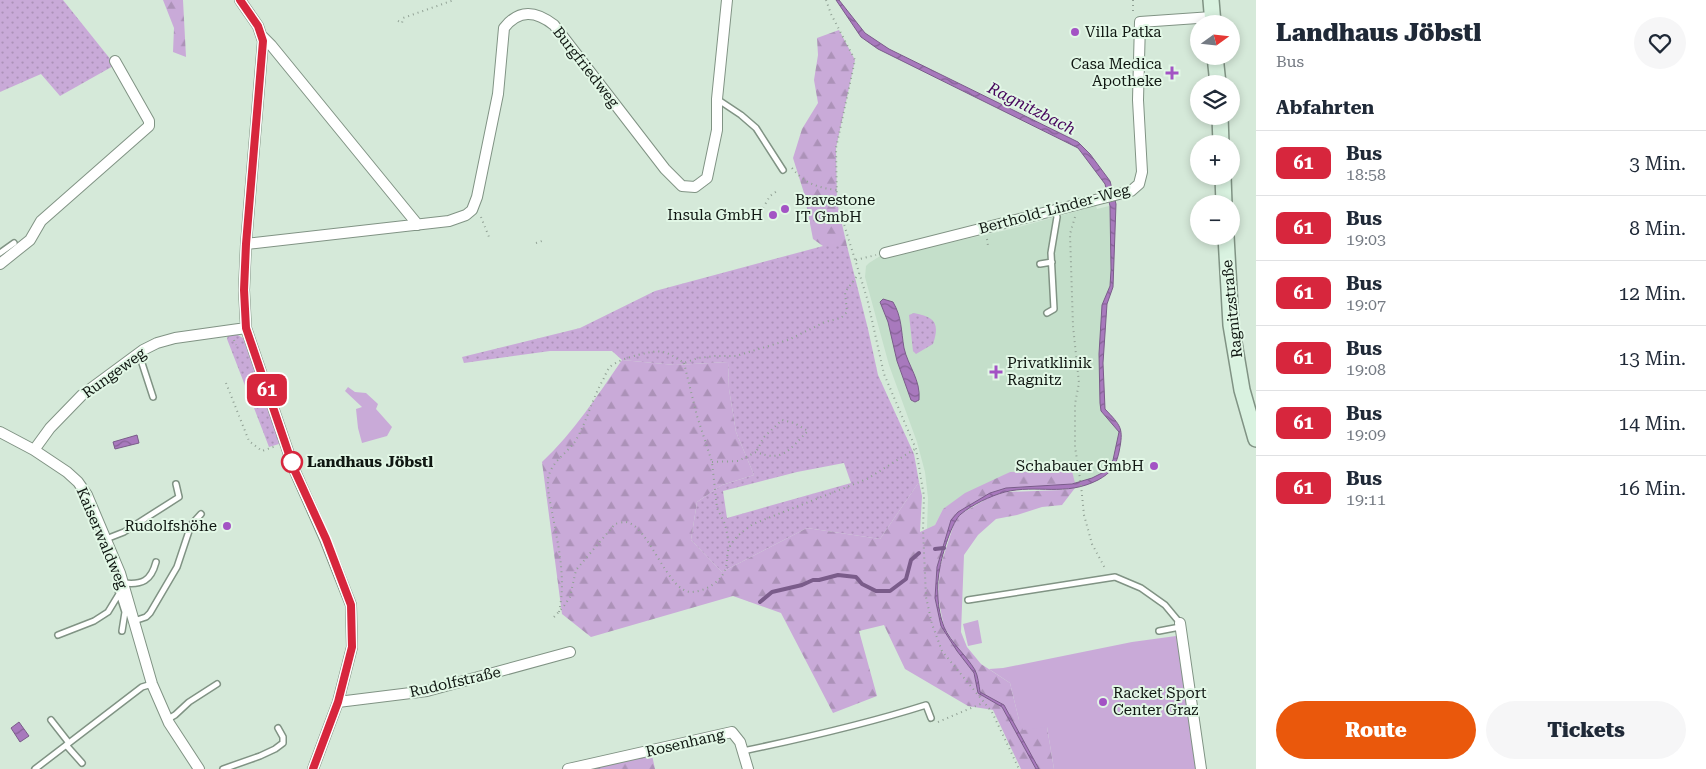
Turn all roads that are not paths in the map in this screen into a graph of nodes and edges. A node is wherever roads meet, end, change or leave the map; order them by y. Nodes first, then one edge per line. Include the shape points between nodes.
1 (240, 0) edge
2 (727, 0) edge
3 (1211, 0) edge
4 (1212, 15) edge
5 (1190, 21) edge
6 (263, 37) junction
7 (115, 60) dead end
8 (717, 99) junction
9 (782, 170) road end
10 (1055, 210) junction
11 (418, 225) junction
12 (14, 243) dead end
13 (246, 244) junction
14 (1227, 245) edge
15 (0, 253) edge
16 (885, 253) road end
17 (1052, 262) junction
18 (0, 264) edge
19 (1040, 264) dead end
20 (1047, 313) dead end
21 (246, 328) junction
22 (139, 353) junction
23 (153, 397) dead end
24 (0, 432) edge
25 (1256, 439) edge
26 (34, 450) junction
27 (176, 484) dead end
28 (201, 514) dead end
29 (106, 539) junction
30 (156, 562) dead end
31 (118, 570) junction
32 (123, 583) junction
33 (119, 594) junction
34 (968, 600) dead end
35 (134, 621) junction
36 (1181, 625) junction
37 (122, 631) dead end
38 (1159, 631) dead end
39 (58, 635) dead end
40 (570, 652) dead end
41 (152, 684) junction
42 (217, 684) dead end
43 (338, 702) junction
44 (931, 718) road end
45 (51, 720) dead end
46 (168, 720) junction
47 (278, 728) dead end
48 (68, 744) junction
49 (743, 751) junction
50 (82, 763) dead end
51 (35, 769) edge
52 (199, 769) edge
53 (223, 769) edge
54 (313, 769) edge
55 (568, 769) edge
56 (748, 769) edge
57 (1201, 769) edge

1 - 6 street
2 - 8 street, Burgfriedweg
3 - 4 main road
5 - 10 street, Berthold-Linder-Weg via 1140,22 1138,100 1142,172 1139,184 1124,193
6 - 11 street
6 - 13 street
7 - 18 street via 149,126 41,221 30,240
8 - 9 lane via 756,128
8 - 11 street, Burgfriedweg via 717,130 707,178 695,187 682,186 665,169 554,25 535,14 517,16 504,28 498,94 482,177 472,210 449,222
10 - 16 street, Berthold-Linder-Weg
10 - 17 lane
11 - 13 street
12 - 15 lane
13 - 21 street
14 - 25 main road, Ragnitzstraße via 1231,325 1242,390
17 - 19 lane
17 - 20 lane via 1054,309
21 - 22 street, Rungeweg via 175,338
21 - 43 street via 294,469 351,605 352,647
22 - 23 lane
22 - 26 street, Rungeweg via 82,395
24 - 26 street, Kaiserwaldweg
26 - 29 street, Kaiserwaldweg via 78,482
27 - 29 lane via 179,497 124,532
28 - 35 lane via 191,525 177,567 150,613
29 - 31 street, Kaiserwaldweg
30 - 32 lane via 153,574 143,582
31 - 32 street, Kaiserwaldweg
31 - 33 lane
32 - 35 street, Kaiserwaldweg
33 - 37 lane via 125,612
33 - 39 lane via 108,612
34 - 36 lane via 1115,578 1141,588 1165,605
35 - 41 street, Kaiserwaldweg
36 - 38 lane
36 - 57 street
40 - 43 street, Rudolfstraße via 427,691
41 - 46 street, Kaiserwaldweg
41 - 48 lane via 142,687
42 - 46 lane
43 - 54 street
44 - 49 lane via 926,705 832,732
45 - 48 lane
46 - 52 street, Kaiserwaldweg
47 - 53 lane via 283,743 275,749
48 - 50 lane
48 - 51 lane
49 - 55 street, Rosenhang via 732,732
49 - 56 street, Rosenhang

